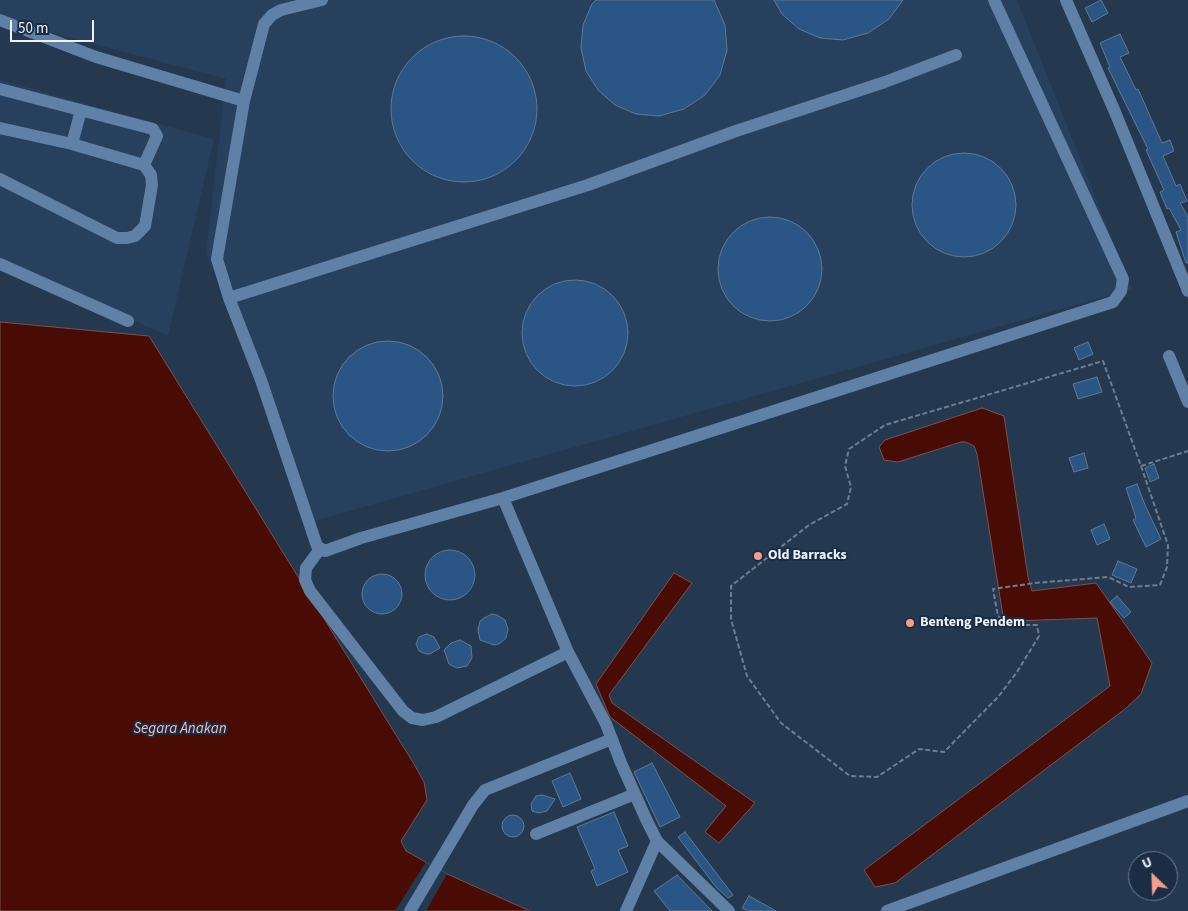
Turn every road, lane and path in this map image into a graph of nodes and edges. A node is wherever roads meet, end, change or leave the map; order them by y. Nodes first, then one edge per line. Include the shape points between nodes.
1 (322, 0) edge
2 (994, 0) edge
3 (1066, 0) edge
4 (0, 20) edge
5 (956, 55) dead end
6 (0, 89) edge
7 (244, 101) junction
8 (80, 110) junction
9 (0, 128) edge
10 (72, 144) junction
11 (144, 165) junction
12 (0, 179) edge
13 (0, 264) edge
14 (1184, 271) edge
15 (1188, 291) edge
16 (229, 298) junction
17 (128, 322) dead end
18 (1170, 356) dead end
19 (1188, 402) edge
20 (1188, 451) edge
21 (1141, 466) junction
22 (503, 498) junction
23 (320, 549) junction
24 (568, 652) junction
25 (612, 739) junction
26 (635, 794) junction
27 (1188, 801) edge
28 (536, 834) dead end
29 (657, 841) junction
30 (410, 911) edge
31 (626, 911) edge
32 (729, 911) edge
33 (887, 911) edge

1 - 7 street via 281,10 264,24
2 - 22 street via 1123,279 1121,291 1113,302
3 - 14 street
4 - 7 street via 96,57
5 - 16 street via 588,185
6 - 8 street
7 - 16 street via 217,259
8 - 10 street
8 - 11 street via 153,129 157,136
9 - 10 street
10 - 11 street
11 - 12 street via 152,175 145,226 127,238 117,238
13 - 17 street
14 - 15 street
16 - 23 street
18 - 19 street
20 - 21 path
21 - 21 path via 1102,361 885,425 849,449 845,466 851,487 848,504 809,525 731,586 731,618 747,676 781,723 850,776 877,777 920,750 944,752 998,697 1039,636 1037,625 1010,625 998,616 993,590 1108,577 1129,587 1160,584 1167,567 1168,545
22 - 23 street via 326,550
22 - 24 street
23 - 24 street via 306,568 305,580 310,590 412,718 436,718
24 - 25 street
25 - 26 street
25 - 30 street via 485,790
26 - 28 street
26 - 29 street
27 - 33 street
29 - 31 street
29 - 32 street

